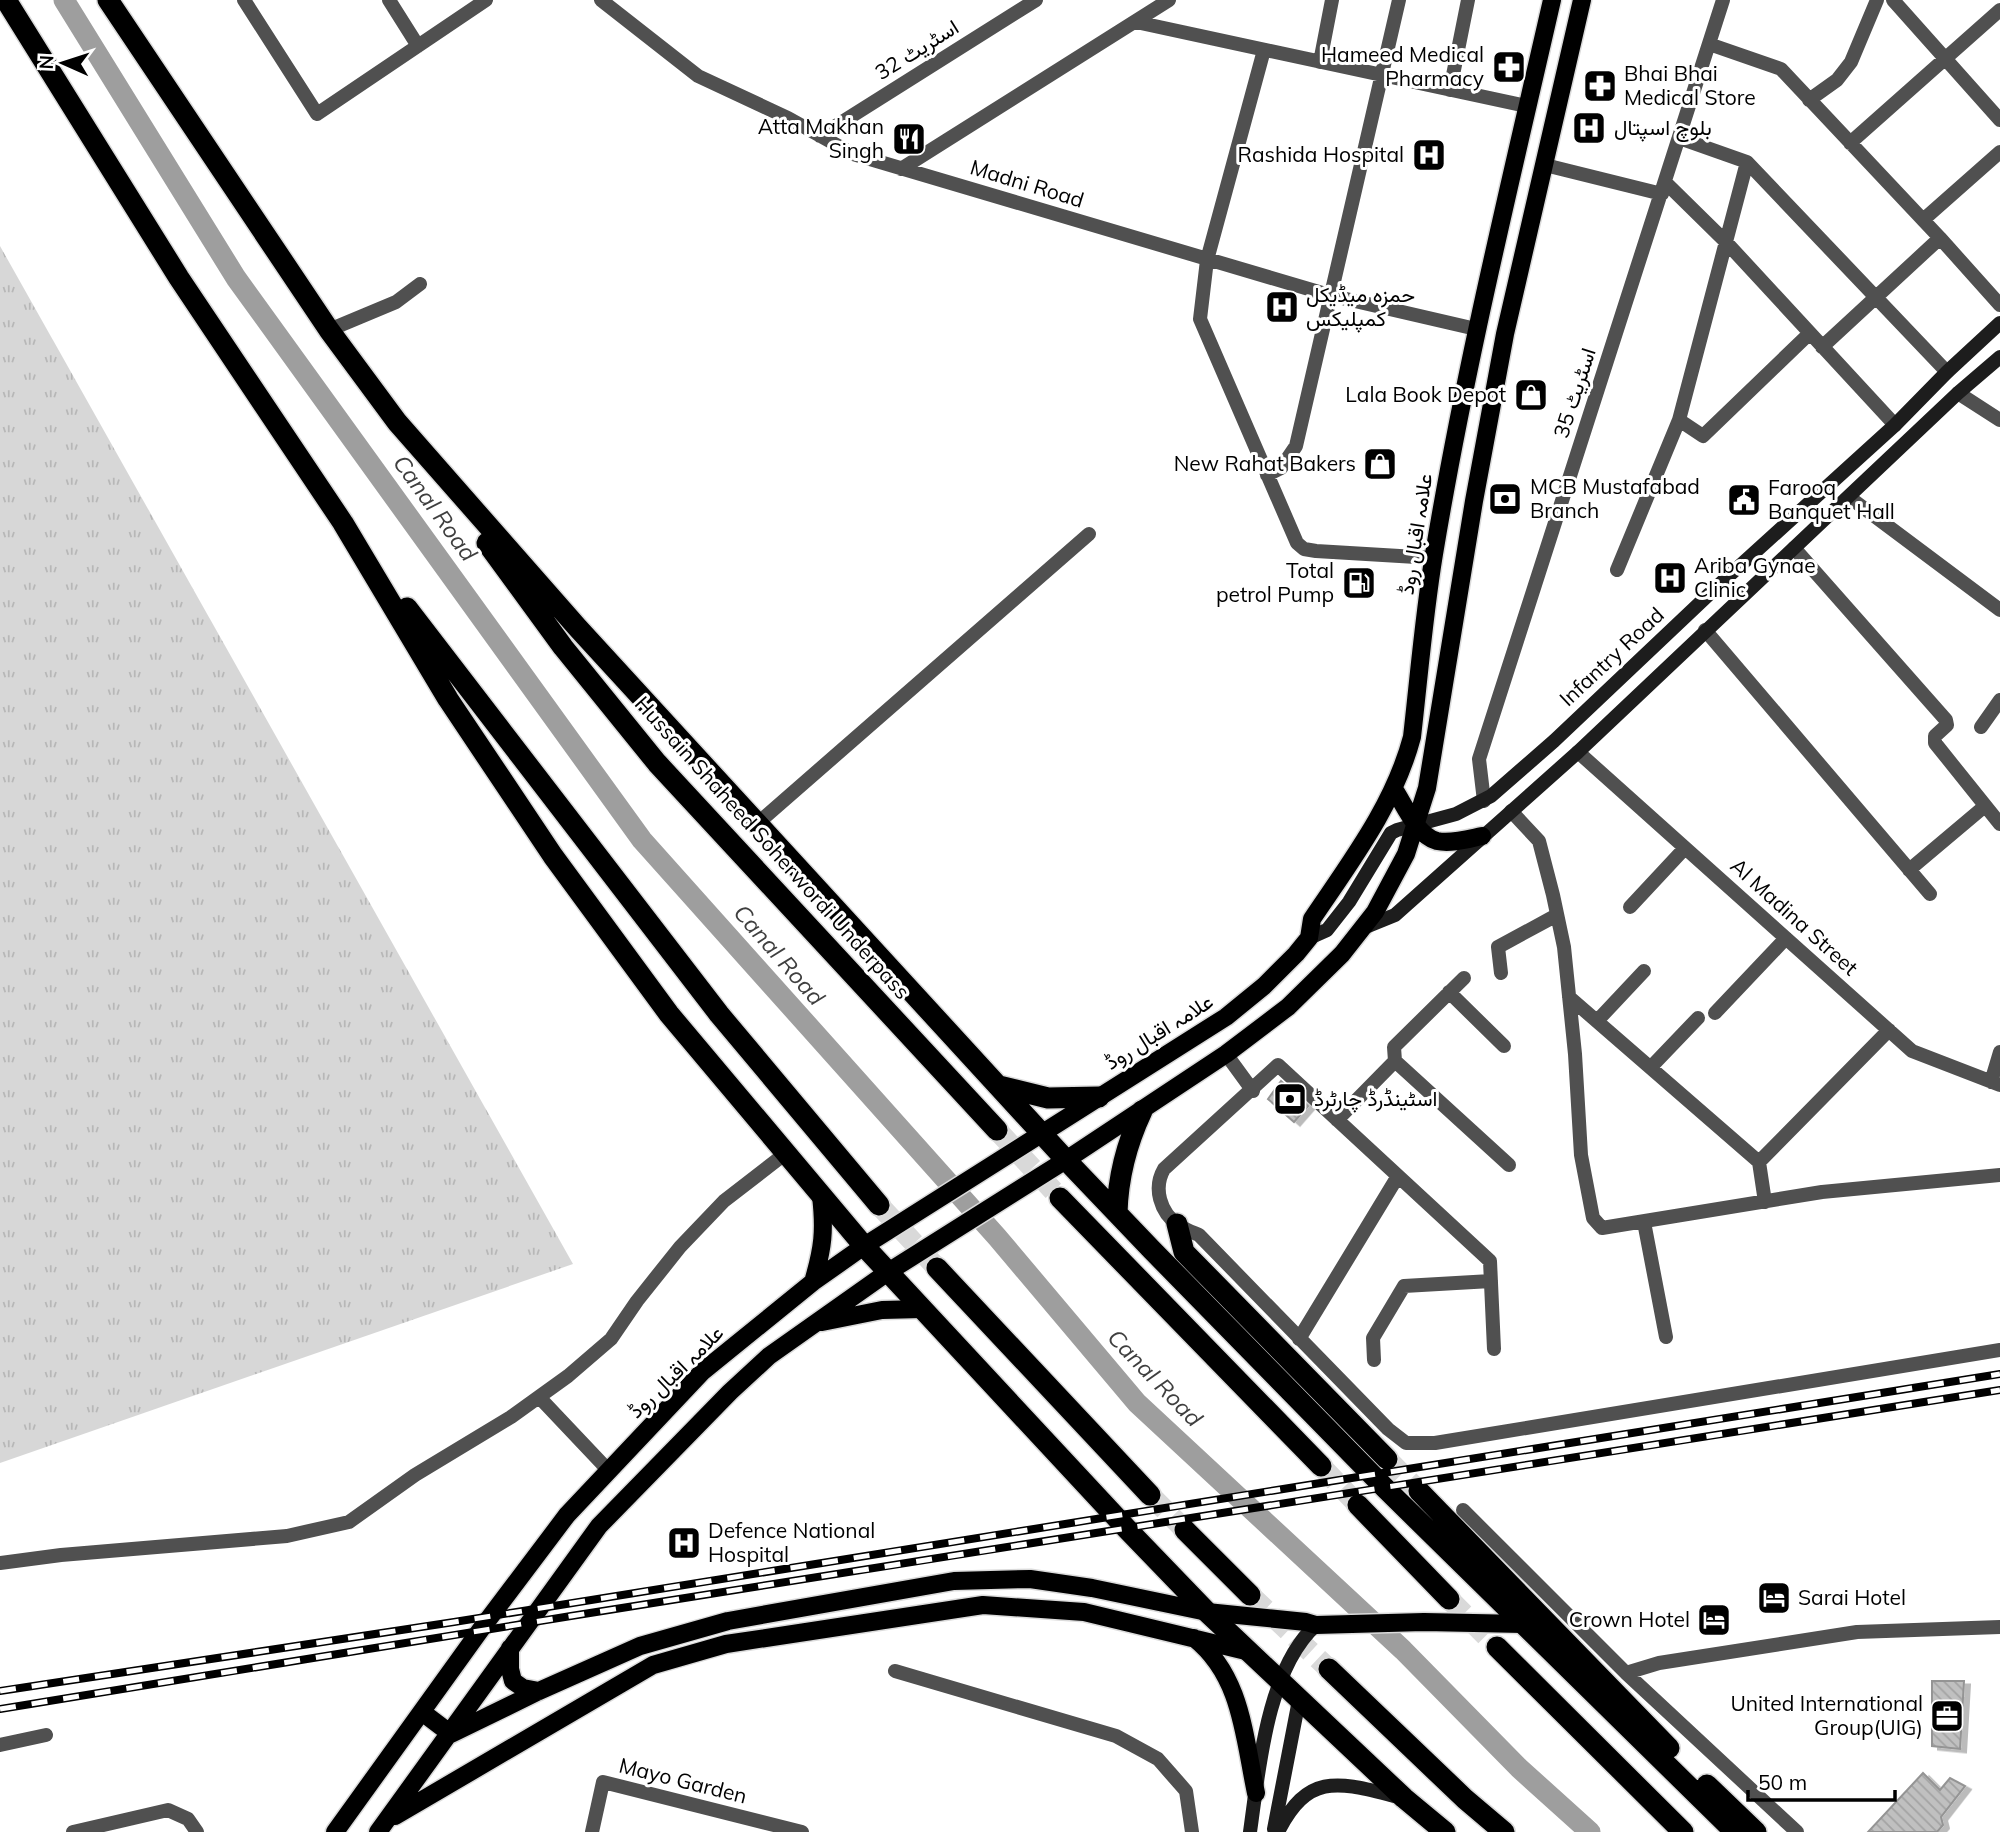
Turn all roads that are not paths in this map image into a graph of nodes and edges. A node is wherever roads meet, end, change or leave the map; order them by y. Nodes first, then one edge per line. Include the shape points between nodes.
1 (6, 0) edge
2 (108, 0) edge
3 (244, 0) edge
4 (389, 0) edge
5 (486, 0) edge
6 (601, 0) edge
7 (1035, 0) edge
8 (1169, 0) edge
9 (1332, 0) edge
10 (1399, 0) edge
11 (1468, 0) edge
12 (1552, 0) edge
13 (1582, 0) edge
14 (1723, 0) edge
15 (1877, 0) edge
16 (1893, 0) edge
17 (2000, 10) edge
18 (1136, 22) junction
19 (1546, 24) junction
20 (1575, 29) junction
21 (1709, 44) junction
22 (418, 46) junction
23 (1264, 50) junction
24 (1946, 59) junction
25 (1320, 62) junction
26 (1383, 76) junction
27 (1450, 90) junction
28 (1810, 100) junction
29 (1526, 106) junction
30 (2000, 120) edge
31 (820, 136) junction
32 (1679, 138) junction
33 (1850, 143) junction
34 (2000, 152) edge
35 (1747, 162) junction
36 (1545, 165) junction
37 (901, 169) junction
38 (1664, 188) junction
39 (1923, 220) junction
40 (1940, 238) junction
41 (1725, 241) junction
42 (1207, 260) junction
43 (420, 284) dead end
44 (1329, 295) junction
45 (1874, 298) junction
46 (2000, 305) edge
47 (2000, 323) edge
48 (1476, 329) junction
49 (329, 330) junction
50 (1810, 333) junction
51 (1822, 347) junction
52 (2000, 357) edge
53 (1947, 372) junction
54 (1958, 393) junction
55 (1679, 420) junction
56 (2000, 420) edge
57 (397, 422) junction
58 (1895, 425) junction
59 (1267, 475) junction
60 (1444, 495) junction
61 (1849, 497) junction
62 (1474, 502) junction
63 (343, 523) junction
64 (1089, 534) dead end
65 (1794, 548) junction
66 (1433, 558) junction
67 (1617, 570) dead end
68 (1722, 582) junction
69 (1738, 601) junction
70 (2000, 610) edge
71 (1705, 631) junction
72 (2000, 700) edge
73 (1981, 727) dead end
74 (1578, 752) junction
75 (1394, 789) junction
76 (1484, 801) junction
77 (1985, 806) junction
78 (1511, 811) junction
79 (758, 823) junction
80 (1417, 824) junction
81 (2000, 824) edge
82 (1482, 836) junction
83 (1685, 848) junction
84 (1909, 870) junction
85 (1930, 894) dead end
86 (1630, 907) dead end
87 (1557, 915) junction
88 (1363, 928) junction
89 (1786, 938) junction
90 (1309, 939) junction
91 (1644, 971) dead end
92 (1501, 973) dead end
93 (1464, 978) dead end
94 (1449, 992) junction
95 (1569, 997) junction
96 (1715, 1013) dead end
97 (1698, 1018) dead end
98 (1597, 1021) junction
99 (1889, 1030) junction
100 (1504, 1046) dead end
101 (2000, 1052) edge
102 (1226, 1054) junction
103 (1395, 1061) junction
104 (1651, 1066) junction
105 (1995, 1084) edge
106 (998, 1085) junction
107 (1253, 1091) junction
108 (1099, 1097) junction
109 (1142, 1111) junction
110 (1337, 1120) junction
111 (997, 1130) tunnel mouth
112 (1044, 1134) junction
113 (786, 1153) junction
114 (1066, 1160) junction
115 (1759, 1162) junction
116 (1509, 1165) dead end
117 (2000, 1175) edge
118 (1398, 1176) junction
119 (821, 1196) junction
120 (1060, 1198) tunnel mouth
121 (1765, 1202) junction
122 (879, 1205) tunnel mouth
123 (1117, 1213) junction
124 (1644, 1222) junction
125 (1177, 1224) junction
126 (864, 1246) junction
127 (937, 1268) tunnel mouth
128 (888, 1272) junction
129 (1491, 1281) junction
130 (813, 1282) junction
131 (922, 1309) junction
132 (812, 1324) junction
133 (1666, 1337) dead end
134 (1300, 1339) junction
135 (1494, 1349) dead end
136 (2000, 1350) edge
137 (1374, 1360) dead end
138 (539, 1397) junction
139 (1387, 1460) tunnel mouth
140 (1321, 1466) tunnel mouth
141 (609, 1471) junction
142 (1419, 1491) tunnel mouth
143 (1150, 1495) tunnel mouth
144 (1358, 1505) tunnel mouth
145 (1463, 1510) dead end
146 (1185, 1530) tunnel mouth
147 (0, 1563) edge
148 (1250, 1595) tunnel mouth
149 (1449, 1599) tunnel mouth
150 (1207, 1612) junction
151 (1522, 1624) junction
152 (1318, 1625) junction
153 (2000, 1628) edge
154 (1192, 1637) junction
155 (1497, 1647) tunnel mouth
156 (510, 1648) junction
157 (1250, 1652) junction
158 (1329, 1668) tunnel mouth
159 (895, 1671) dead end
160 (1626, 1673) junction
161 (1280, 1681) junction
162 (539, 1690) junction
163 (1299, 1700) junction
164 (422, 1712) junction
165 (451, 1734) junction
166 (46, 1735) dead end
167 (0, 1745) edge
168 (1256, 1793) junction
169 (1404, 1798) junction
170 (382, 1827) edge
171 (73, 1832) edge
172 (197, 1832) edge
173 (335, 1832) edge
174 (592, 1832) edge
175 (802, 1832) edge
176 (1192, 1832) edge
177 (1251, 1832) edge
178 (1275, 1832) edge
179 (1445, 1832) edge
180 (1504, 1832) edge
181 (1684, 1832) edge
182 (1735, 1832) edge
183 (1756, 1832) edge
184 (1797, 1832) edge

1 - 63 highway via 179,278
2 - 49 highway
3 - 22 street via 317,114
4 - 22 street
5 - 22 street
6 - 31 street, Madni Road via 698,76
7 - 31 street, اسٹریٹ 32
8 - 18 street
9 - 25 street
10 - 26 street
11 - 27 street
12 - 19 main road, علامہ اقبال روڈ
13 - 20 main road
14 - 21 street, اسٹریٹ 35
15 - 28 street via 1851,62 1837,80
16 - 24 street
17 - 24 street
18 - 23 street
18 - 37 street
19 - 20 main road
19 - 29 main road, علامہ اقبال روڈ
20 - 36 main road
21 - 28 street via 1780,69
21 - 32 street, اسٹریٹ 35
23 - 25 street
23 - 42 street
24 - 30 street
24 - 33 street
25 - 26 street
26 - 27 street
26 - 44 street
27 - 29 street
28 - 33 street
29 - 48 main road, علامہ اقبال روڈ
31 - 37 street, Madni Road via 853,154
32 - 35 street
32 - 38 street, اسٹریٹ 35
33 - 39 street
34 - 39 street
35 - 41 street
35 - 45 street
36 - 38 street
36 - 62 main road via 1505,334
37 - 42 street, Madni Road
38 - 41 street
38 - 76 street, اسٹریٹ 35 via 1479,759
39 - 40 street
40 - 45 street
40 - 46 street
41 - 50 street
41 - 55 street
42 - 44 street, Madni Road
42 - 59 street via 1200,319
43 - 49 street via 396,302
44 - 48 street, Madni Road
44 - 59 street via 1296,446 1281,468
45 - 51 street
45 - 53 street
47 - 53 main road, Infantry Road
48 - 60 main road, علامہ اقبال روڈ
49 - 57 highway
50 - 51 street
50 - 55 street via 1703,436
51 - 58 street
52 - 54 main road
53 - 58 main road, Infantry Road
54 - 56 street
54 - 61 main road
55 - 67 street
57 - 79 highway
57 - 111 highway, Hussain Shaheed Soherwordi Underpass via 564,647 657,763
58 - 68 main road, Infantry Road
59 - 66 street via 1297,543 1304,549
60 - 62 main road
60 - 66 main road, علامہ اقبال روڈ
61 - 65 main road
61 - 70 street
62 - 80 main road via 1431,770
63 - 113 highway via 448,699 553,856 669,1014
63 - 122 highway via 711,1003
64 - 79 street
65 - 69 main road
65 - 77 street via 1946,720 1935,743
66 - 75 main road, علامہ اقبال روڈ via 1412,737
68 - 69 main road
68 - 76 main road, Infantry Road
69 - 71 main road
71 - 74 main road
71 - 84 street
72 - 73 street
74 - 78 main road
74 - 83 street, Al Madina Street
75 - 80 main road
75 - 90 main road, علامہ اقبال روڈ via 1312,919
76 - 80 main road, Infantry Road
77 - 81 street
77 - 84 street
78 - 82 main road
78 - 87 street via 1539,841
79 - 106 highway
80 - 82 main road via 1438,842
80 - 88 main road via 1396,874
80 - 90 main road, Infantry Road via 1391,833 1335,921
82 - 88 main road via 1395,915
83 - 86 street
83 - 89 street, Al Madina Street
84 - 85 street
87 - 92 street via 1498,947
87 - 95 street
88 - 102 main road via 1288,1007
89 - 96 street
89 - 99 street, Al Madina Street
90 - 108 main road, علامہ اقبال روڈ via 1226,1017
91 - 98 street
93 - 94 street
94 - 100 street
94 - 103 street via 1394,1047
95 - 98 street
95 - 124 street via 1581,1155 1593,1218 1602,1228
97 - 104 street
98 - 104 street
99 - 105 street, Al Madina Street via 1912,1051
99 - 115 street
101 - 105 street
102 - 107 street
102 - 109 main road
103 - 110 street
103 - 116 street
104 - 115 street
106 - 108 highway via 1048,1098
106 - 112 highway
107 - 110 street via 1278,1065
107 - 125 street via 1164,1169 1157,1181 1164,1207
108 - 112 main road, علامہ اقبال روڈ
109 - 114 main road
109 - 123 highway via 1122,1161
110 - 118 street
112 - 114 highway
112 - 126 main road, علامہ اقبال روڈ
113 - 119 highway
113 - 138 street via 724,1201 680,1247 611,1339
114 - 123 highway
114 - 128 main road
115 - 121 street
117 - 121 street
118 - 129 street via 1490,1261
118 - 134 street
119 - 126 highway
119 - 130 main road via 824,1235
120 - 140 highway
121 - 124 street
123 - 151 highway
124 - 133 street
125 - 134 street via 1199,1235
125 - 139 highway via 1184,1252
126 - 128 highway
126 - 130 main road, علامہ اقبال روڈ
127 - 143 highway
128 - 131 highway
128 - 132 main road
129 - 135 street
129 - 137 street via 1404,1286 1373,1338
130 - 141 main road, علامہ اقبال روڈ via 702,1372
131 - 132 main road via 882,1310
131 - 150 highway
132 - 156 main road via 730,1392 598,1526
134 - 136 street via 1388,1429 1406,1443 1419,1444
138 - 141 street
138 - 147 street via 349,1522 287,1536
141 - 164 main road, علامہ اقبال روڈ via 567,1515
142 - 183 highway
144 - 149 highway
145 - 160 street
146 - 148 highway
150 - 152 main road
150 - 157 highway
150 - 162 main road via 1030,1579 954,1581 728,1621 640,1646
151 - 152 main road
151 - 182 highway
152 - 161 main road via 1294,1651
153 - 160 street via 1857,1632 1659,1663
154 - 157 main road
154 - 168 main road via 1230,1681
154 - 170 main road via 1084,1612 983,1605 726,1644 653,1665
155 - 181 highway
156 - 162 main road via 513,1681
156 - 165 main road
157 - 161 highway
158 - 180 highway
159 - 176 street via 1116,1736 1158,1759 1186,1791
160 - 184 street
161 - 163 highway
161 - 168 main road
162 - 165 main road
163 - 169 highway
163 - 178 main road
164 - 165 main road
164 - 173 main road, علامہ اقبال روڈ
165 - 170 main road
166 - 167 street
168 - 177 main road
169 - 178 main road via 1360,1788 1318,1788 1296,1801
169 - 179 highway
171 - 172 street via 168,1810 188,1819
174 - 175 street, Mayo Garden via 603,1782

